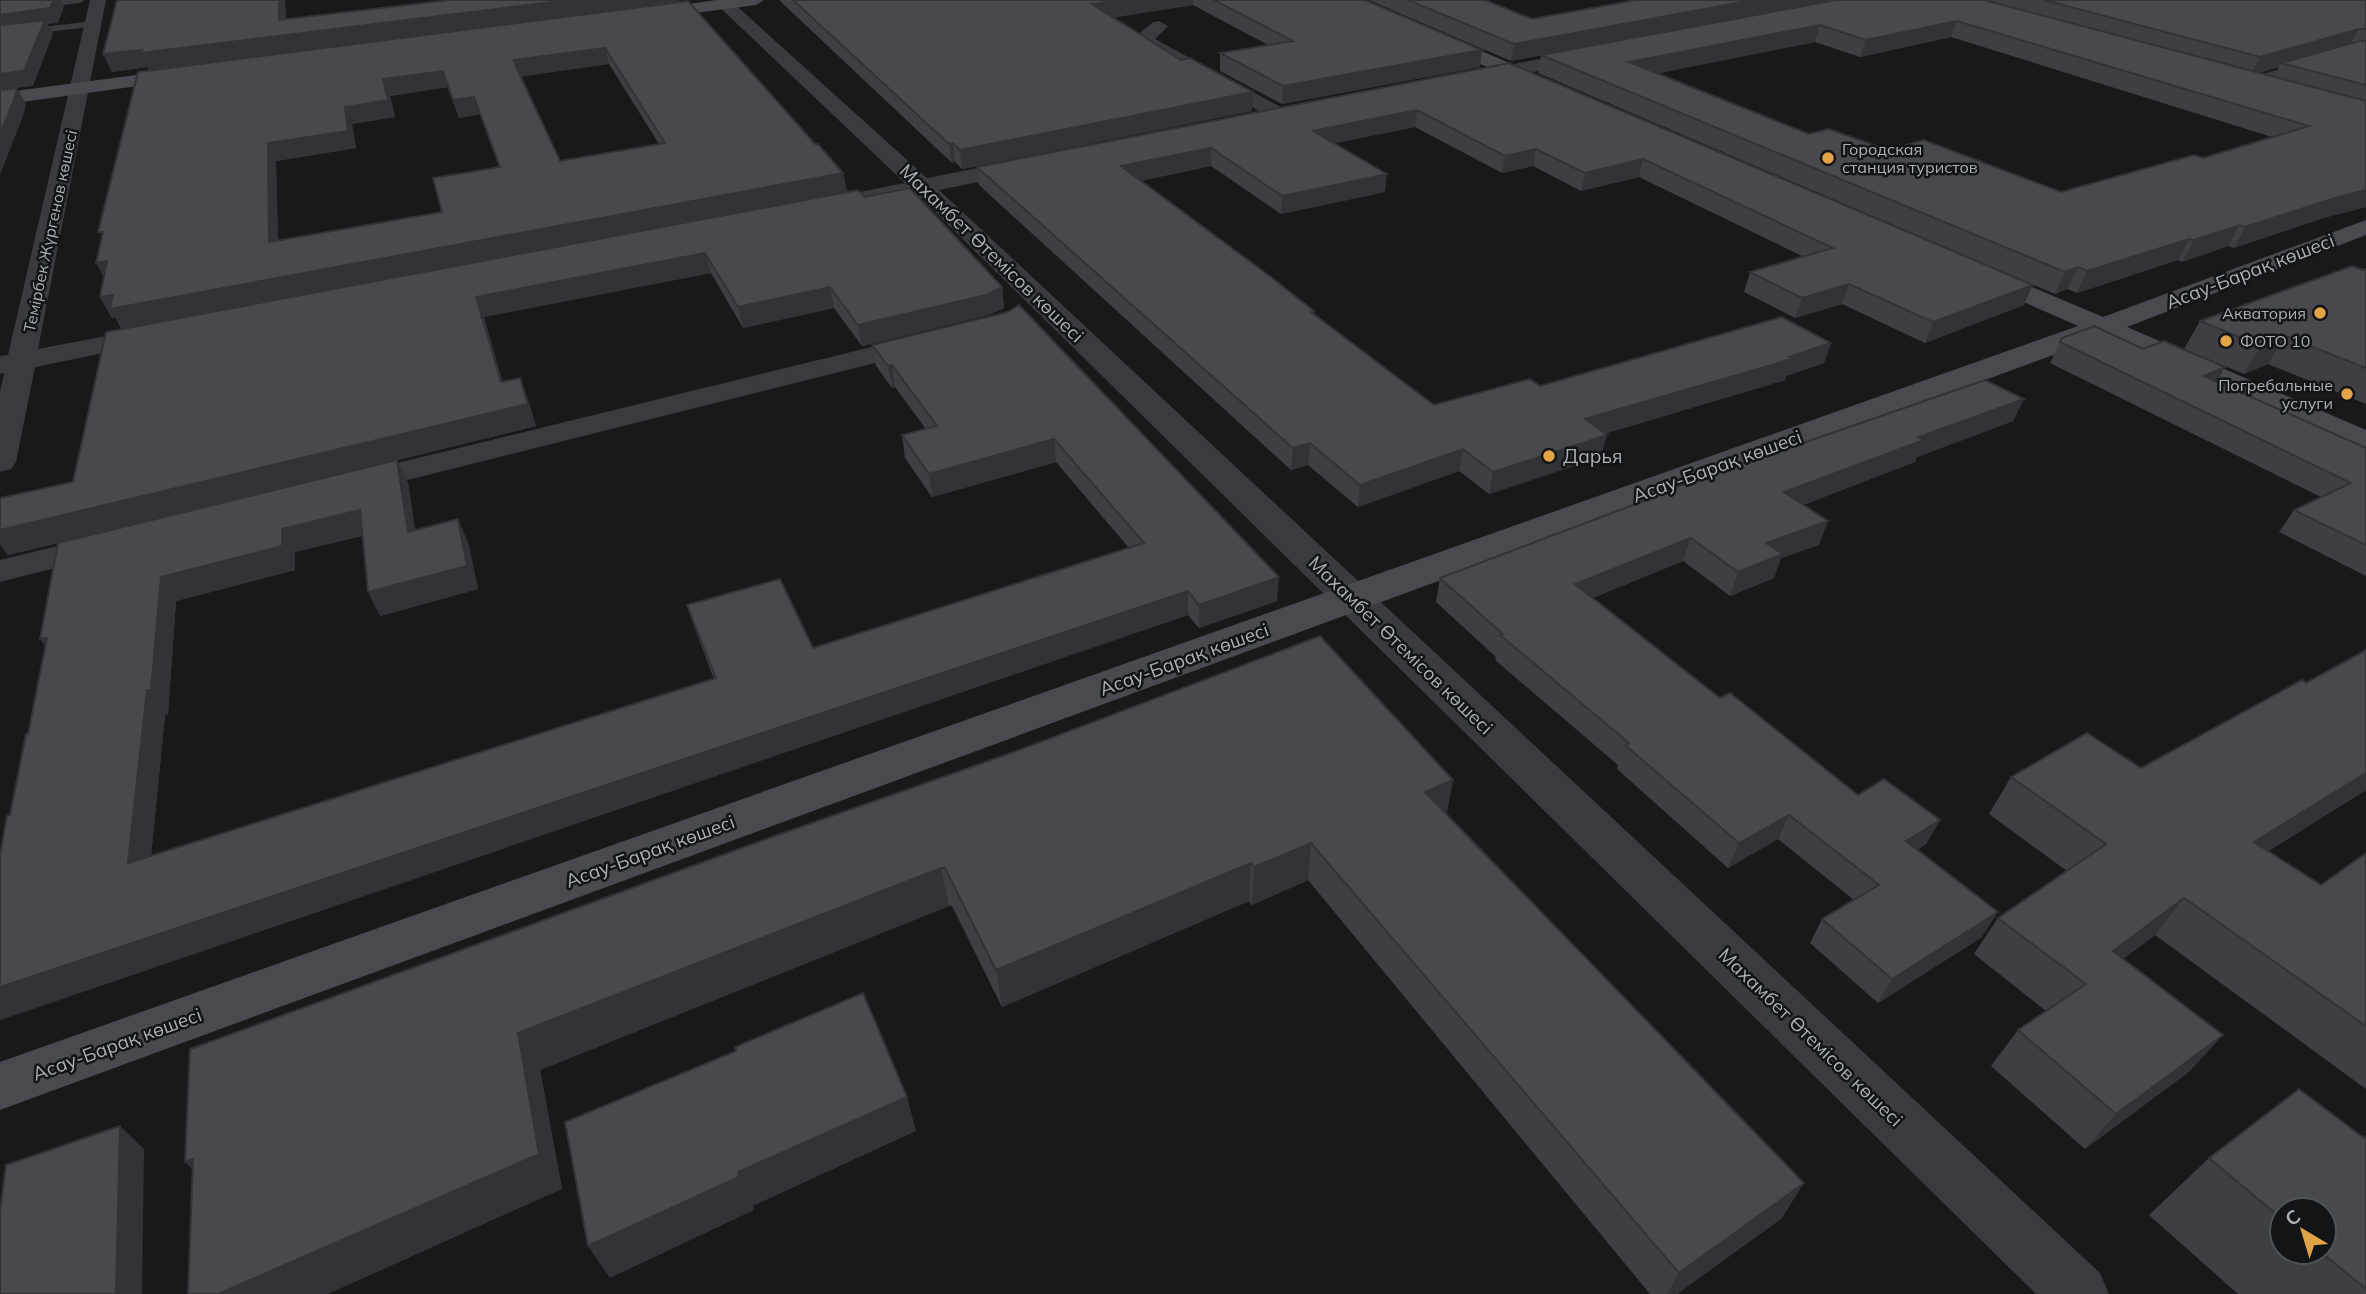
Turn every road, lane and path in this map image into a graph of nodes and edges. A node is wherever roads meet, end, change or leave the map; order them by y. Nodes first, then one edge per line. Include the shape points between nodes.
1 (80, 0) edge
2 (98, 0) edge
3 (756, 0) edge
4 (1348, 0) edge
5 (722, 2) edge
6 (0, 9) edge
7 (628, 17) edge
8 (93, 24) junction
9 (1159, 26) dead end
10 (0, 35) edge
11 (1619, 50) edge
12 (2366, 53) edge
13 (1511, 71) junction
14 (203, 72) edge
15 (2239, 79) joint
16 (1457, 81) edge
17 (79, 88) junction
18 (2286, 92) edge
19 (1561, 93) edge
20 (0, 99) edge
21 (1307, 108) edge
22 (1279, 114) junction
23 (1252, 119) edge
24 (1046, 162) edge
25 (923, 187) junction
26 (841, 203) edge
27 (2366, 227) edge
28 (1964, 267) edge
29 (2102, 327) junction
30 (173, 331) edge
31 (959, 334) edge
32 (11, 363) edge
33 (2366, 442) edge
34 (0, 462) edge
35 (324, 491) edge
36 (135, 538) edge
37 (0, 571) edge
38 (1352, 598) junction
39 (0, 1086) edge
40 (2079, 1294) edge

1 - 6 lane
2 - 8 street, Темірбек Жүргенов көшесі
3 - 5 street
4 - 13 street
5 - 7 street
5 - 25 street, Махамбет Өтемісов көшесі
8 - 10 lane
8 - 17 street, Темірбек Жүргенов көшесі
9 - 22 street via 1144,37 1149,43
11 - 13 street
12 - 15 lane via 2350,51
13 - 16 street
13 - 19 street
14 - 17 street
15 - 18 street
17 - 20 street
17 - 32 street, Темірбек Жүргенов көшесі
21 - 22 street
22 - 23 street
24 - 25 street
25 - 26 street
25 - 38 street, Махамбет Өтемісов көшесі via 1029,306
27 - 29 street, Асау-Барақ көшесі
28 - 29 street
29 - 33 street
29 - 38 street, Асау-Барақ көшесі
30 - 32 street
31 - 35 street
32 - 34 street, Темірбек Жүргенов көшесі
36 - 37 street
38 - 39 street, Асау-Барақ көшесі
38 - 40 street, Махамбет Өтемісов көшесі

